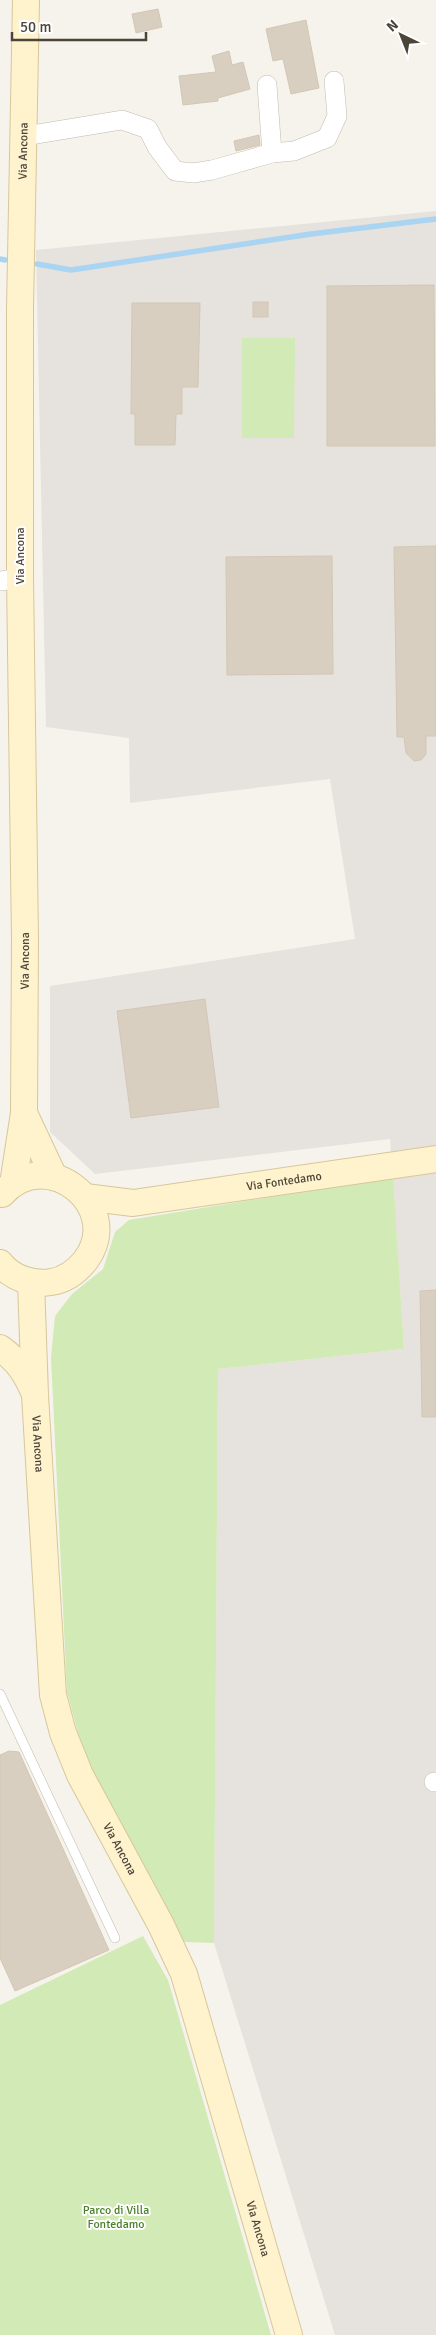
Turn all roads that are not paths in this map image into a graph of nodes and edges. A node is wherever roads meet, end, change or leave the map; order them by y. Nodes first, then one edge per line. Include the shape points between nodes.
1 (26, 0) edge
2 (334, 81) dead end
3 (268, 85) dead end
4 (25, 136) junction
5 (272, 154) junction
6 (10, 580) edge
7 (24, 1113) junction
8 (436, 1159) edge
9 (54, 1176) junction
10 (7, 1190) edge
11 (85, 1197) junction
12 (133, 1203) junction
13 (96, 1233) junction
14 (0, 1263) edge
15 (58, 1281) junction
16 (31, 1282) junction
17 (34, 1347) junction
18 (0, 1348) edge
19 (35, 1396) junction
20 (0, 1696) edge
21 (115, 1938) dead end
22 (289, 2335) edge

1 - 4 main road, Via Ancona
2 - 5 street via 336,116 327,138 294,151
3 - 5 street
4 - 5 street via 122,120 148,129 175,171 193,173
4 - 6 main road, Via Ancona
6 - 7 main road, Via Ancona via 25,940
7 - 9 main road, Via Ancona
7 - 10 main road, Via Ancona
8 - 12 main road, Via Fontedamo
9 - 10 main road, Via Ancona via 40,1175
9 - 11 main road via 77,1188
11 - 12 main road, Via Fontedamo
11 - 13 main road via 94,1214
12 - 13 main road
13 - 15 main road via 93,1246 80,1268
14 - 16 main road via 12,1274
15 - 16 main road
15 - 17 main road, Via Ancona
16 - 17 main road, Via Ancona
17 - 19 main road, Via Ancona
18 - 19 main road via 15,1359 26,1374
19 - 22 main road, Via Ancona via 53,1695 80,1775 184,1974
20 - 21 lane

